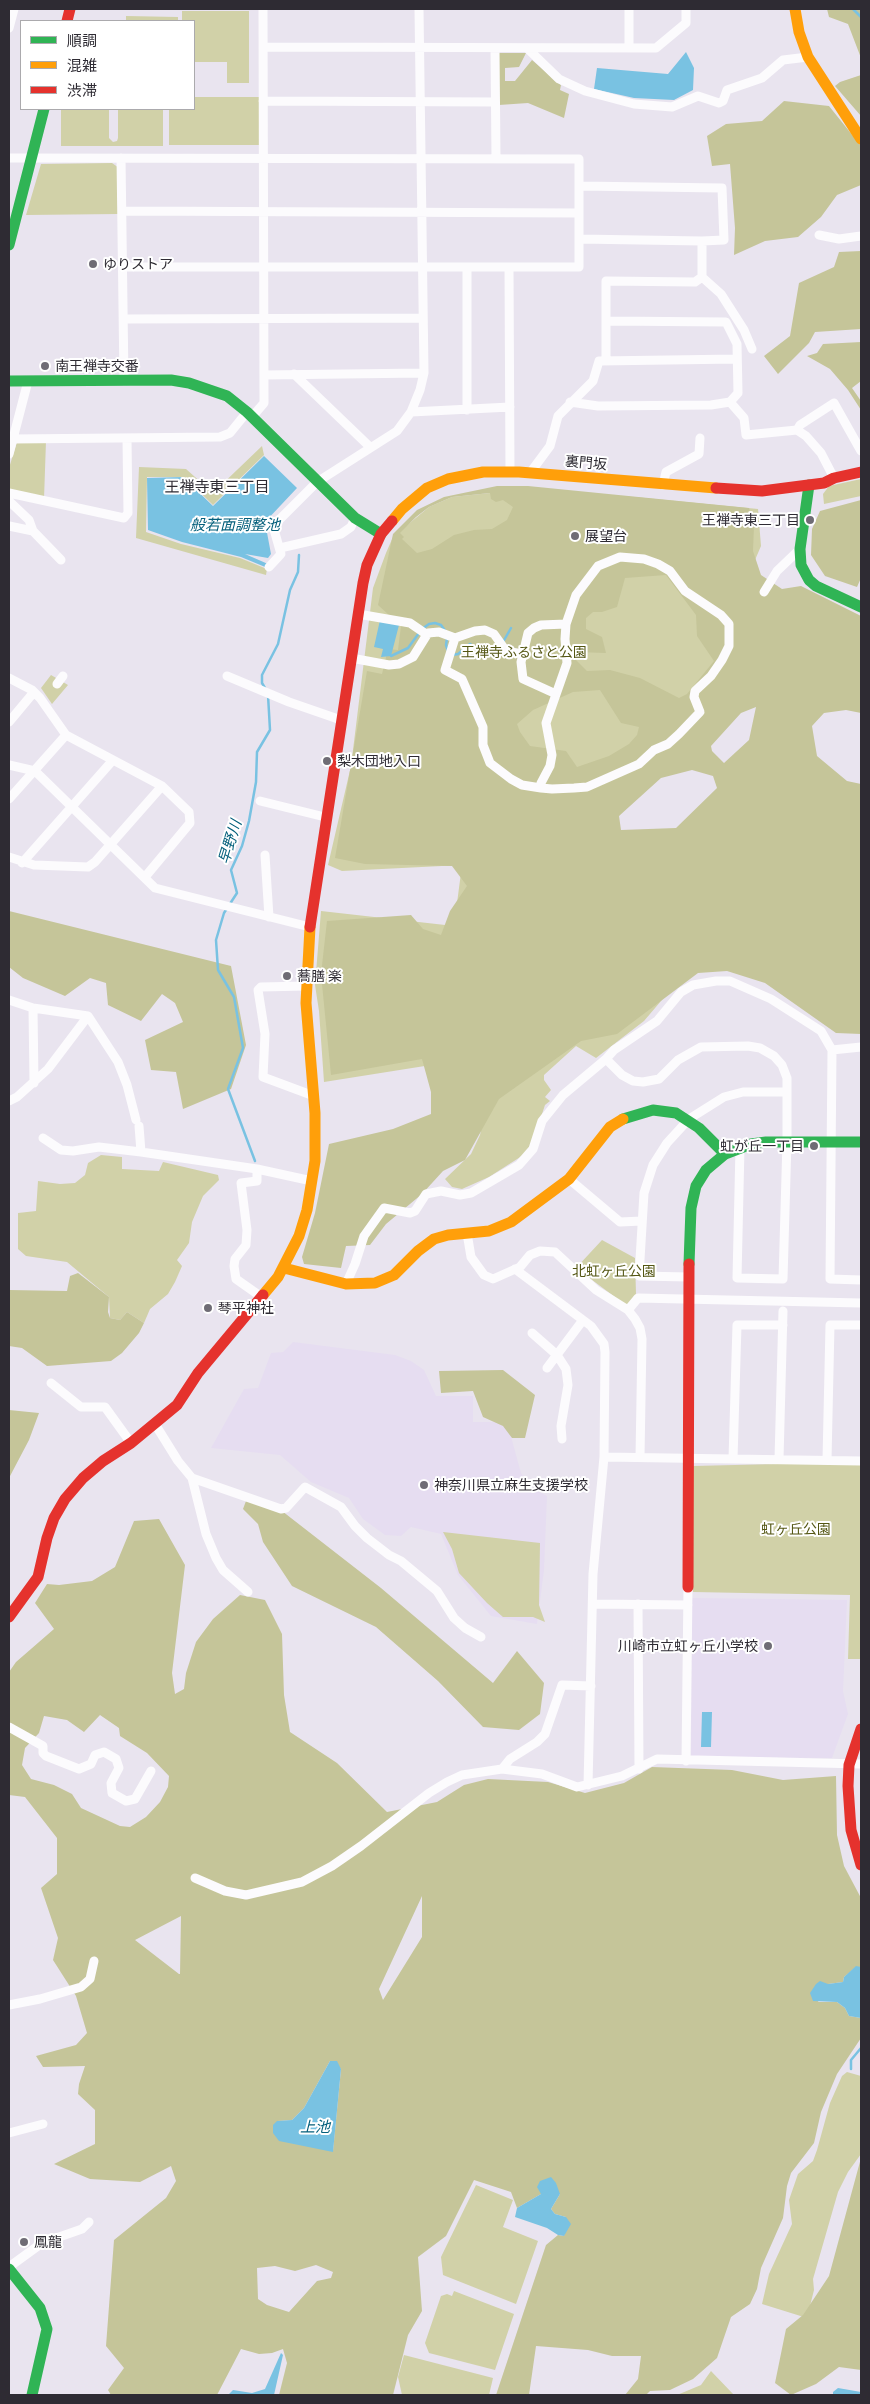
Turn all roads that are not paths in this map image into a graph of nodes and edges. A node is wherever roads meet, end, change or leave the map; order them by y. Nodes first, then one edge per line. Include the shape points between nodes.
1 (14, 9) edge
2 (262, 9) edge
3 (419, 9) edge
4 (629, 9) edge
5 (686, 9) edge
6 (795, 9) edge
7 (9, 28) edge
8 (263, 47) junction
9 (629, 48) junction
10 (419, 49) junction
11 (495, 49) junction
12 (528, 49) junction
13 (808, 57) junction
14 (263, 101) junction
15 (495, 102) junction
16 (420, 103) junction
17 (44, 110) edge
18 (861, 140) edge
19 (9, 158) edge
20 (31, 158) junction
21 (122, 158) junction
22 (264, 158) junction
23 (421, 158) junction
24 (496, 158) junction
25 (579, 186) junction
26 (122, 212) junction
27 (264, 212) junction
28 (422, 213) junction
29 (579, 213) junction
30 (819, 235) dead end
31 (861, 236) edge
32 (579, 239) junction
33 (702, 241) junction
34 (9, 245) edge
35 (123, 267) junction
36 (264, 267) junction
37 (423, 267) junction
38 (467, 267) junction
39 (509, 267) junction
40 (702, 277) junction
41 (423, 318) junction
42 (124, 319) junction
43 (264, 319) junction
44 (606, 321) junction
45 (752, 349) dead end
46 (737, 360) junction
47 (606, 361) junction
48 (424, 373) junction
49 (294, 374) junction
50 (264, 375) junction
51 (9, 381) edge
52 (28, 381) junction
53 (124, 381) junction
54 (570, 402) junction
55 (730, 402) junction
56 (510, 408) junction
57 (468, 410) junction
58 (412, 412) junction
59 (250, 415) junction
60 (797, 430) junction
61 (700, 438) dead end
62 (13, 439) junction
63 (127, 439) junction
64 (370, 447) junction
65 (861, 451) edge
66 (9, 454) edge
67 (510, 472) junction
68 (861, 472) edge
69 (530, 473) junction
70 (834, 478) junction
71 (317, 482) junction
72 (663, 485) junction
73 (809, 485) junction
74 (9, 494) edge
75 (9, 501) edge
76 (355, 518) junction
77 (9, 526) edge
78 (33, 531) junction
79 (381, 534) junction
80 (280, 548) junction
81 (800, 549) junction
82 (61, 560) dead end
83 (270, 567) dead end
84 (764, 592) dead end
85 (861, 607) edge
86 (358, 614) junction
87 (566, 624) junction
88 (423, 631) junction
89 (450, 636) junction
90 (523, 654) junction
91 (351, 658) junction
92 (63, 676) dead end
93 (227, 676) dead end
94 (9, 678) edge
95 (57, 684) dead end
96 (34, 692) junction
97 (556, 694) junction
98 (341, 720) junction
99 (9, 722) edge
100 (66, 735) junction
101 (113, 760) junction
102 (9, 765) edge
103 (35, 771) junction
104 (162, 786) junction
105 (541, 788) junction
106 (9, 799) edge
107 (260, 800) dead end
108 (71, 806) junction
109 (325, 817) junction
110 (110, 844) junction
111 (265, 855) dead end
112 (9, 857) edge
113 (22, 863) junction
114 (145, 877) junction
115 (269, 917) junction
116 (310, 927) junction
117 (306, 986) junction
118 (9, 1000) edge
119 (33, 1008) junction
120 (88, 1016) junction
121 (861, 1047) edge
122 (832, 1050) junction
123 (606, 1060) junction
124 (34, 1083) junction
125 (786, 1092) junction
126 (314, 1096) junction
127 (9, 1101) edge
128 (689, 1119) junction
129 (43, 1138) dead end
130 (787, 1141) junction
131 (832, 1142) junction
132 (861, 1142) edge
133 (740, 1147) junction
134 (141, 1152) junction
135 (725, 1154) junction
136 (257, 1169) junction
137 (569, 1179) junction
138 (312, 1181) junction
139 (642, 1221) junction
140 (467, 1233) junction
141 (284, 1268) junction
142 (515, 1269) junction
143 (689, 1277) junction
144 (861, 1280) edge
145 (346, 1284) junction
146 (263, 1298) junction
147 (688, 1299) junction
148 (861, 1302) edge
149 (628, 1310) junction
150 (783, 1312) dead end
151 (583, 1320) junction
152 (782, 1325) junction
153 (861, 1325) edge
154 (532, 1333) dead end
155 (557, 1355) junction
156 (546, 1368) dead end
157 (51, 1383) dead end
158 (155, 1424) junction
159 (562, 1439) dead end
160 (131, 1443) junction
161 (604, 1457) junction
162 (640, 1457) junction
163 (687, 1458) junction
164 (734, 1459) junction
165 (779, 1459) junction
166 (827, 1460) junction
167 (861, 1461) edge
168 (192, 1478) junction
169 (688, 1587) joint
170 (248, 1592) dead end
171 (593, 1604) junction
172 (638, 1604) junction
173 (688, 1605) junction
174 (9, 1617) edge
175 (481, 1637) dead end
176 (591, 1686) junction
177 (9, 1727) edge
178 (861, 1729) edge
179 (686, 1761) junction
180 (861, 1764) edge
181 (849, 1765) junction
182 (639, 1768) junction
183 (502, 1769) junction
184 (151, 1771) dead end
185 (588, 1784) junction
186 (861, 1865) edge
187 (195, 1878) dead end
188 (94, 1961) dead end
189 (9, 2004) edge
190 (43, 2124) dead end
191 (9, 2133) edge
192 (88, 2222) dead end
193 (9, 2268) edge
194 (14, 2281) edge
195 (32, 2395) edge

1 - 7 street
2 - 8 street
3 - 10 street
4 - 9 street
5 - 9 street via 686,23 656,48
6 - 13 street
8 - 10 street
8 - 14 street
9 - 12 street
10 - 11 street
10 - 16 street
11 - 12 street
11 - 15 street
12 - 13 street via 559,79 585,91 634,104 672,107 698,96 719,103 728,90 762,78 783,60
13 - 18 street
14 - 16 street
14 - 22 street
15 - 16 street
15 - 24 street
16 - 23 street
17 - 20 street
19 - 20 street
20 - 21 street
20 - 34 street
21 - 22 street
21 - 26 street
22 - 23 street
22 - 27 street
23 - 24 street
23 - 28 street
24 - 25 street via 579,159
25 - 29 street
25 - 33 street via 722,188 724,240
26 - 27 street
26 - 35 street
27 - 28 street
27 - 36 street
28 - 29 street
28 - 37 street
29 - 32 street
30 - 31 street via 838,239
32 - 33 street
32 - 39 street via 579,267
33 - 40 street
35 - 36 street
35 - 42 street
36 - 37 street
36 - 43 street
37 - 38 street
37 - 41 street
38 - 39 street
38 - 57 street
39 - 56 street
40 - 44 street via 695,282 606,280
40 - 45 street via 720,294 744,330
41 - 43 street
41 - 48 street
42 - 43 street
42 - 53 street
43 - 50 street
44 - 46 street via 726,322 737,344
44 - 47 street
46 - 47 street
46 - 55 street via 738,392
47 - 54 street via 598,361 593,381
48 - 49 street
48 - 58 street
49 - 50 street
49 - 64 street
50 - 59 street via 264,403
51 - 52 street
52 - 53 street
52 - 62 street
53 - 59 street via 190,383 227,396
54 - 55 street via 598,406
54 - 69 street via 558,416 550,446
55 - 60 street via 744,418 746,435
56 - 57 street
56 - 67 street
57 - 58 street
58 - 64 street via 397,431
59 - 63 street via 230,433 220,437
59 - 71 street
60 - 65 street via 834,403
60 - 70 street via 821,453
61 - 72 street via 698,454 666,472
62 - 63 street
62 - 66 street
63 - 74 street via 128,513 124,518
64 - 71 street
67 - 69 street, 裏門坂
67 - 79 street, 裏門坂 via 467,474 434,484 414,497
68 - 70 street, 裏門坂
69 - 72 street, 裏門坂
70 - 73 street, 裏門坂
71 - 76 street
71 - 80 street via 273,526
72 - 73 street, 裏門坂 via 762,491
73 - 81 street
75 - 78 street via 29,520
76 - 79 street
76 - 80 street via 351,527 342,534
77 - 78 street
78 - 82 street
79 - 86 street, 裏門坂 via 367,565
80 - 83 street via 281,554
81 - 84 street via 777,571
81 - 85 street via 801,565 809,580
86 - 88 street via 410,623
86 - 91 street, 裏門坂
87 - 90 street via 534,628 528,633
87 - 97 street via 567,663
87 - 105 street via 576,595 598,566 612,559 630,557 644,559 670,571 685,591 721,615 729,624 729,646 722,660 695,691 700,712 668,744 654,750 639,764 587,787
88 - 89 street
88 - 91 street via 413,656 399,664
89 - 90 street via 485,630 494,634 502,645
89 - 105 street via 446,670 462,679 483,727 485,752 490,763 522,785
90 - 97 street via 523,680
91 - 98 street, 裏門坂
92 - 95 street
93 - 98 street
94 - 96 street
96 - 99 street
96 - 100 street
97 - 105 street via 546,723 552,755
98 - 109 street, 裏門坂
100 - 101 street
100 - 103 street
101 - 104 street
101 - 108 street
102 - 103 street
103 - 106 street
103 - 108 street
104 - 110 street
104 - 114 street via 188,812 190,823
107 - 109 street
108 - 110 street
108 - 113 street
109 - 116 street, 裏門坂
110 - 113 street via 88,867
110 - 114 street
111 - 115 street
112 - 113 street
114 - 115 street via 156,888
115 - 116 street
116 - 117 street, 裏門坂
117 - 126 street, 裏門坂
117 - 126 street via 262,987 258,990 265,1034 263,1077
118 - 119 street
119 - 120 street
119 - 124 street
120 - 124 street
120 - 134 street via 118,1062 127,1085
121 - 122 street
122 - 123 street via 821,1031 770,1000 730,981 716,980 693,985 681,992 657,1021 614,1050
122 - 131 street
123 - 125 street via 622,1075 643,1082 659,1079 678,1060 701,1047 760,1048 782,1064 787,1078
123 - 145 street via 551,1108 542,1121 533,1149 518,1165 471,1193 460,1195 441,1191 426,1194 415,1211 410,1213 384,1208 364,1236
124 - 127 street
125 - 128 street via 743,1092 724,1096
125 - 130 street
126 - 138 street, 裏門坂 via 315,1161
128 - 135 street
128 - 137 street via 676,1112 653,1110 624,1118 610,1128
128 - 139 street via 667,1143 653,1165 644,1193
129 - 134 street via 61,1150 99,1147
130 - 131 street
130 - 133 street
130 - 133 street via 783,1279 736,1278
131 - 132 street
131 - 144 street via 830,1280
133 - 135 street
134 - 136 street
135 - 143 street via 706,1170 696,1186 691,1208
136 - 138 street
136 - 146 street via 257,1181 241,1183 246,1245 234,1266 236,1279
137 - 139 street via 620,1222
137 - 140 street via 511,1222 488,1231
138 - 141 street, 裏門坂 via 299,1236
139 - 143 street via 640,1276
140 - 142 street via 472,1257 484,1275 493,1280
140 - 145 street via 440,1236 428,1242 394,1275 375,1283
141 - 145 street
141 - 146 street, 裏門坂
142 - 149 street via 540,1251 555,1252 596,1290
142 - 151 street
143 - 147 street
146 - 158 street, 裏門坂 via 198,1373 176,1405
147 - 148 street
147 - 149 street via 638,1298
147 - 163 street
149 - 162 street via 640,1328 642,1339
150 - 152 street
151 - 155 street
151 - 161 street via 598,1334 606,1352
152 - 164 street via 737,1325
152 - 165 street
153 - 166 street via 830,1325
154 - 155 street
155 - 156 street
155 - 159 street via 566,1369 568,1385
157 - 160 street via 80,1408 105,1407
158 - 160 street, 裏門坂
158 - 168 street
160 - 174 street, 裏門坂 via 103,1460 65,1499 46,1538 38,1577
161 - 162 street
161 - 171 street
162 - 163 street
163 - 164 street
163 - 169 street
164 - 165 street
165 - 166 street
166 - 167 street
168 - 170 street via 206,1534 216,1558 223,1570
168 - 175 street via 281,1509 286,1508 305,1487 341,1507 367,1538 437,1591 454,1618
169 - 173 street
171 - 172 street
171 - 176 street
172 - 173 street
172 - 182 street
173 - 179 street
176 - 183 street via 562,1685 545,1734 510,1759
176 - 185 street
177 - 184 street via 43,1746 46,1756 79,1768 91,1764 95,1755 104,1752 116,1759 119,1768 111,1783 112,1793 126,1801 135,1799
178 - 181 street
179 - 181 street
179 - 182 street via 657,1759
180 - 181 street
181 - 186 street via 851,1830
182 - 185 street via 622,1776
183 - 185 street via 542,1774 577,1787
183 - 187 street via 462,1775 447,1782 361,1846 302,1882 246,1895 225,1891
188 - 189 street via 90,1979 81,1987
190 - 191 street
192 - 193 street via 82,2229 42,2243
193 - 194 street
194 - 195 street via 40,2308 47,2329

